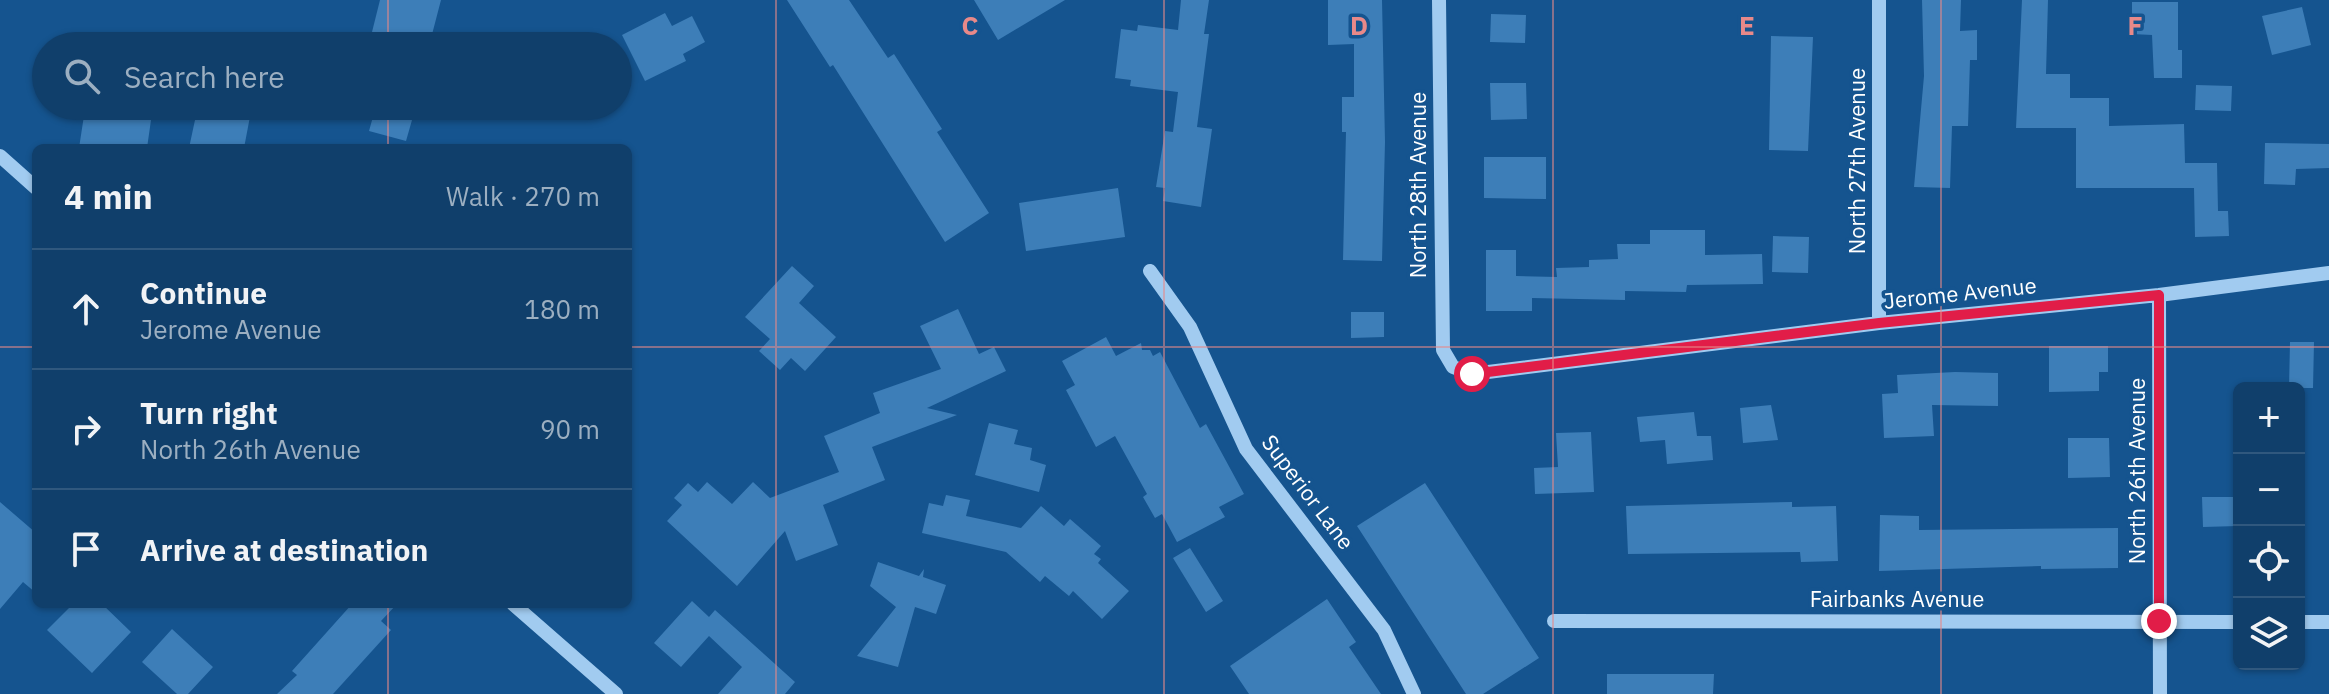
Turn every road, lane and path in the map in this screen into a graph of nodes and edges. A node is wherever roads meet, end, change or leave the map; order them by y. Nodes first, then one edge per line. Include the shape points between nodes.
1 (1439, 0) edge
2 (1879, 0) edge
3 (0, 156) edge
4 (32, 184) edge
5 (1150, 271) dead end
6 (2329, 273) edge
7 (2159, 295) junction
8 (1879, 323) junction
9 (1453, 367) joint
10 (518, 608) edge
11 (1554, 621) dead end
12 (2159, 621) junction
13 (2233, 622) edge
14 (2305, 622) edge
15 (2329, 622) edge
16 (616, 694) edge
17 (1414, 694) edge
18 (2160, 694) edge

1 - 9 street, North 28th Avenue via 1441,330 1443,350
2 - 8 street, North 27th Avenue
3 - 4 street
5 - 17 street, Superior Lane via 1190,327 1246,449 1384,630
6 - 7 street, Jerome Avenue
7 - 8 street, Jerome Avenue
7 - 12 street, North 26th Avenue
8 - 9 street, Jerome Avenue via 1494,372 1472,374
10 - 16 street
11 - 12 street, Fairbanks Avenue
12 - 13 street, Fairbanks Avenue
12 - 18 street, North 26th Avenue
14 - 15 street

